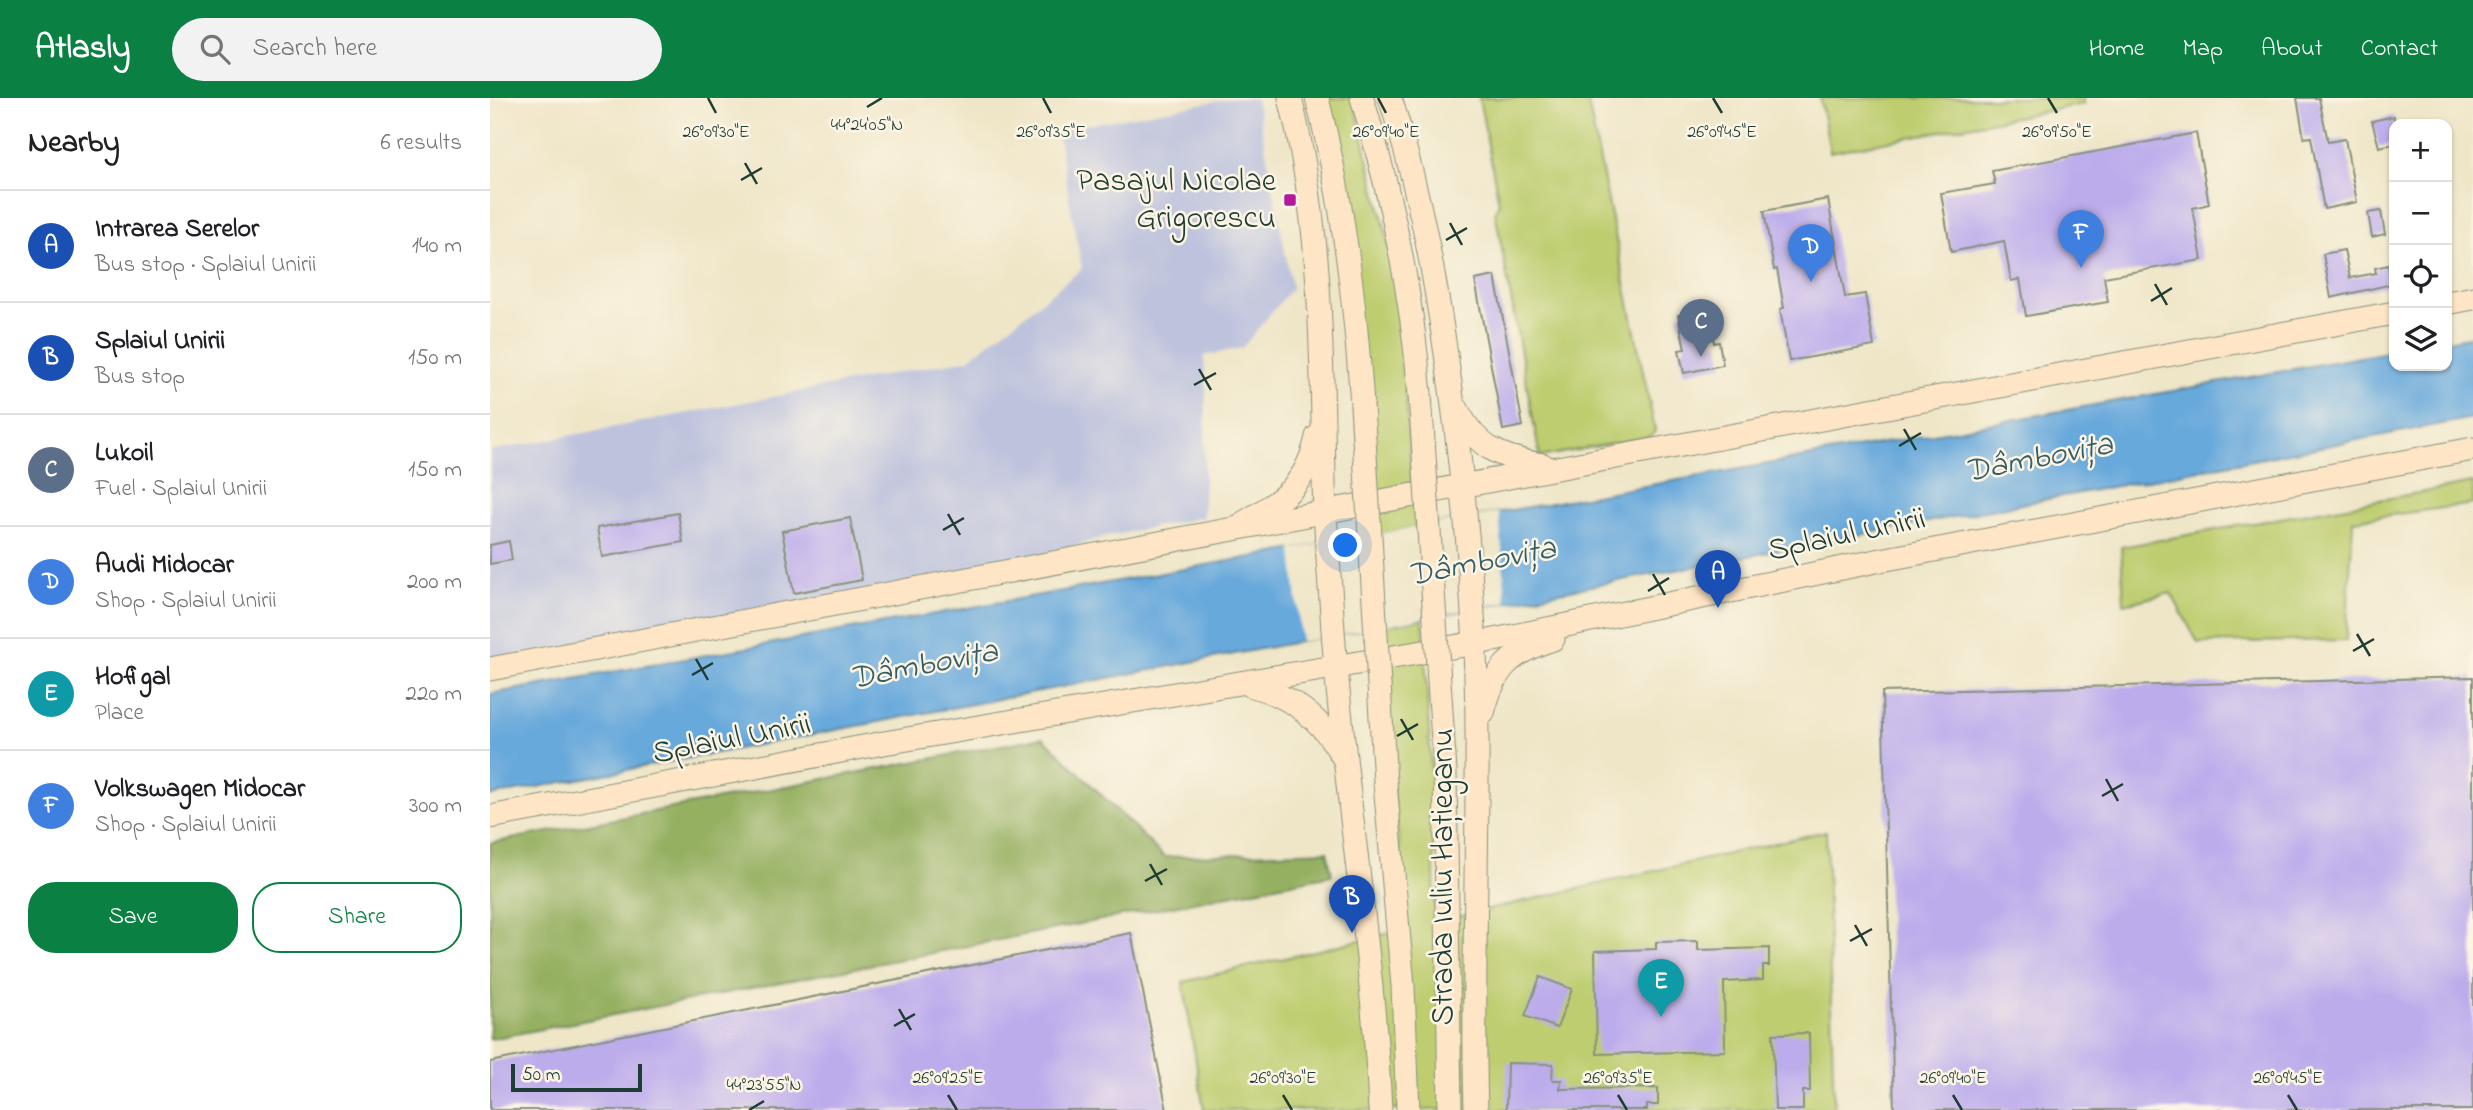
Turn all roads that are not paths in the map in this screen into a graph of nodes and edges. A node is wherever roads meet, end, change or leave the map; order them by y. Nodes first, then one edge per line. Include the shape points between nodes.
1 (1290, 98) edge
2 (1317, 98) edge
3 (1362, 98) edge
4 (1390, 98) edge
5 (2473, 298) edge
6 (2452, 302) edge
7 (2389, 314) edge
8 (1452, 401) junction
9 (1323, 407) junction
10 (2473, 449) edge
11 (1556, 468) junction
12 (1463, 486) junction
13 (1325, 512) junction
14 (1232, 529) junction
15 (1608, 618) junction
16 (1475, 643) junction
17 (490, 669) edge
18 (1336, 669) junction
19 (1243, 683) junction
20 (1477, 737) junction
21 (1346, 763) junction
22 (490, 817) edge
23 (1380, 1110) edge
24 (1408, 1110) edge
25 (1450, 1110) edge
26 (1476, 1110) edge

1 - 9 main road via 1305,163 1315,242
2 - 24 main road, bridge via 1342,212 1356,320
3 - 25 main road, bridge via 1402,253 1416,340 1445,771
4 - 8 main road, Strada Iuliu Hațieganu via 1431,259
5 - 6 main road
7 - 11 main road
8 - 11 main road via 1484,446 1510,458
8 - 12 main road, Strada Iuliu Hațieganu
9 - 13 main road
9 - 14 main road via 1303,477 1271,505
10 - 15 main road, Splaiul Unirii via 1867,562
11 - 12 main road
12 - 13 main road
12 - 16 main road, Strada Iuliu Hațieganu
13 - 14 main road
13 - 18 main road
14 - 17 main road
15 - 16 main road, Splaiul Unirii
15 - 20 main road via 1535,645 1506,663 1492,683
16 - 18 main road, Splaiul Unirii
16 - 20 main road, Strada Iuliu Hațieganu
18 - 19 main road, Splaiul Unirii
18 - 21 main road
19 - 21 main road via 1305,709
19 - 22 main road, Splaiul Unirii
20 - 26 main road, Strada Iuliu Hațieganu
21 - 23 main road via 1371,981

